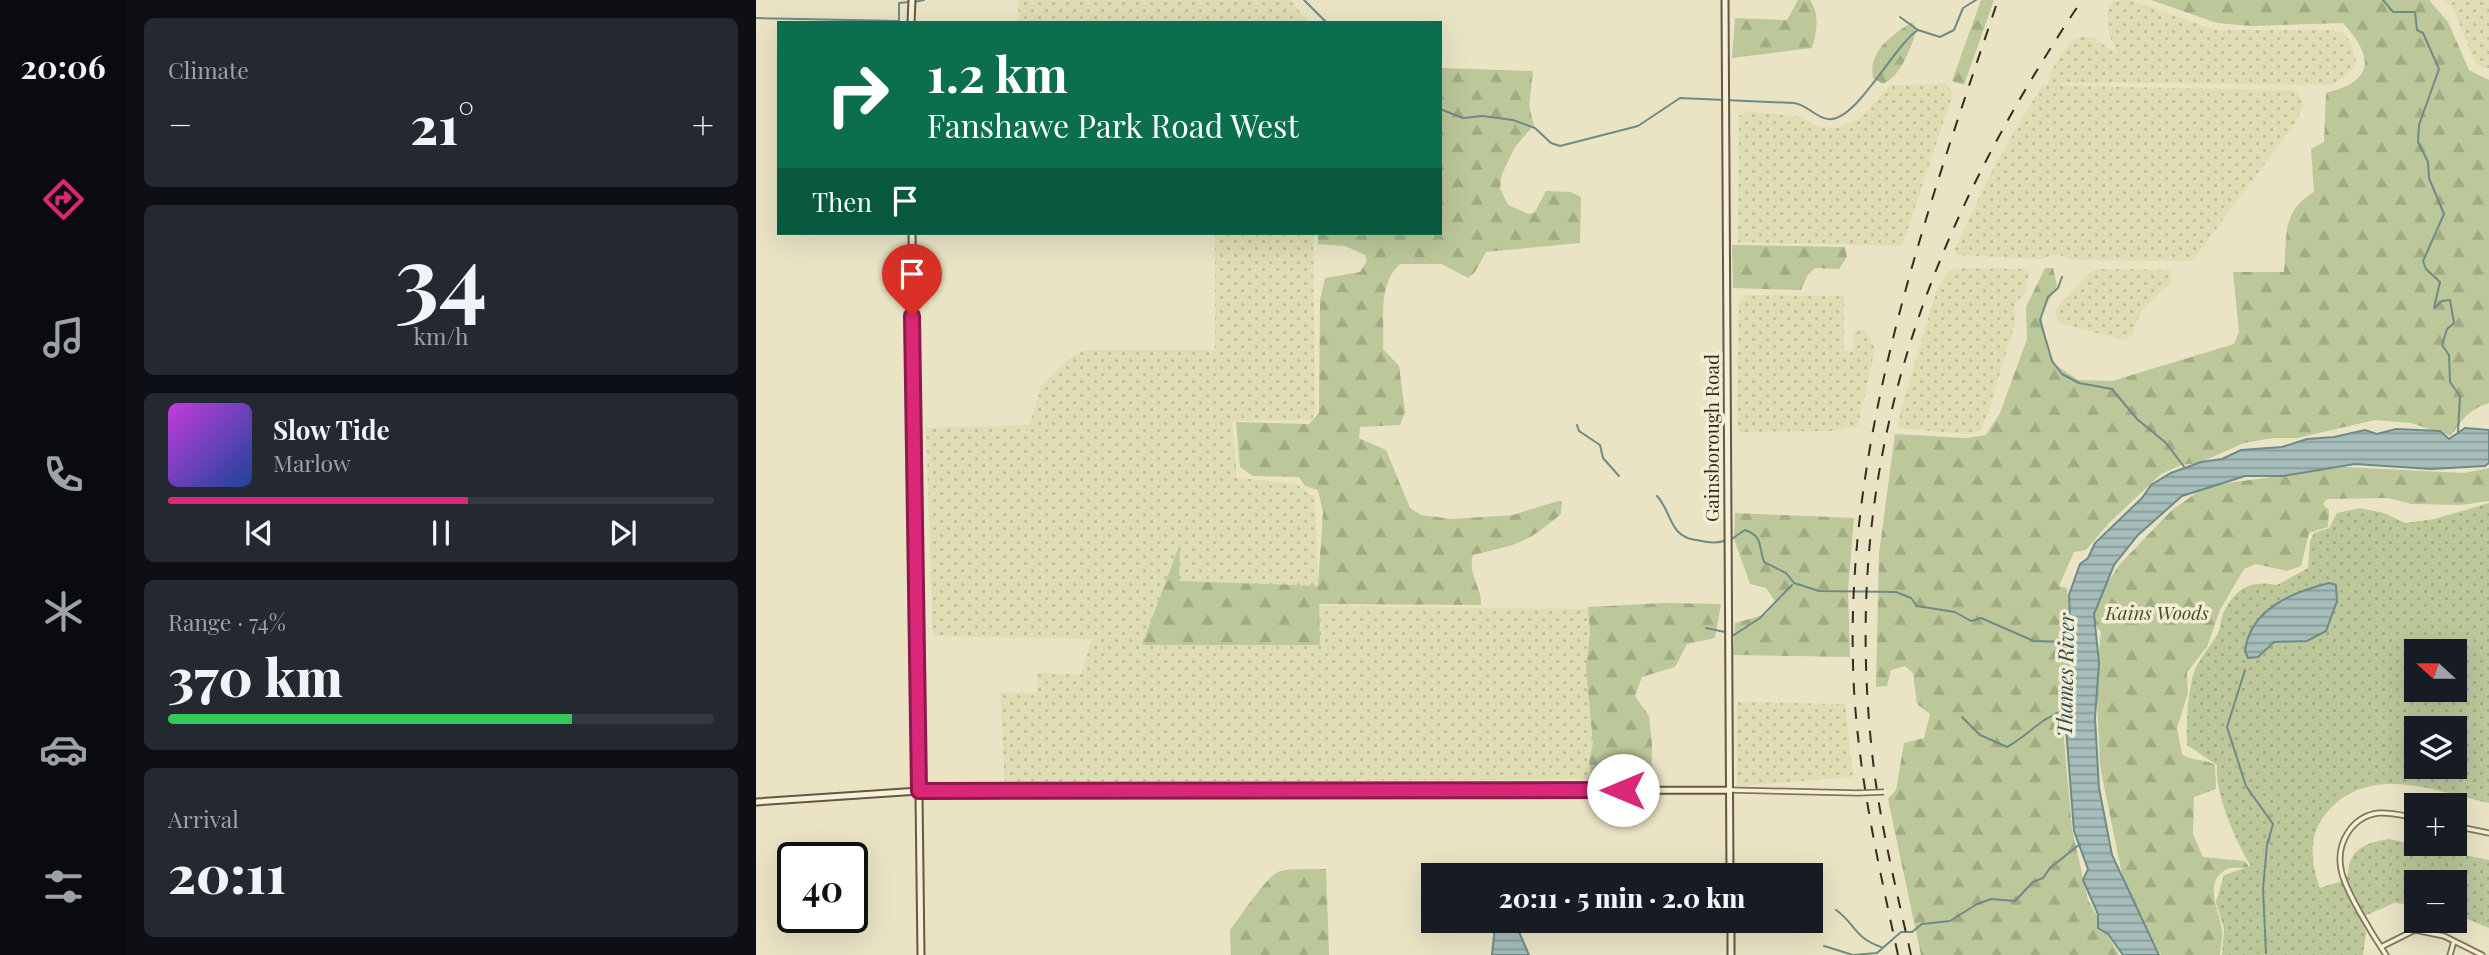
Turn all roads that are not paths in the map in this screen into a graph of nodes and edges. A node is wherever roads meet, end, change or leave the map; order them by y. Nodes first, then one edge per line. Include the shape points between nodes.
1 (912, 0) edge
2 (1725, 0) edge
3 (911, 19) edge
4 (912, 235) edge
5 (1729, 790) junction
6 (919, 791) junction
7 (1891, 791) dead end
8 (756, 802) edge
9 (2404, 816) edge
10 (2467, 828) edge
11 (2489, 833) edge
12 (1730, 863) edge
13 (1731, 933) edge
14 (2454, 940) junction
15 (2381, 947) junction
16 (921, 955) edge
17 (1731, 955) edge
18 (2386, 955) edge
19 (2450, 955) edge
20 (2482, 955) edge

1 - 3 main road
2 - 5 main road, Gainsborough Road
4 - 6 main road
5 - 6 main road
5 - 7 street, bridge
5 - 12 main road, Gainsborough Road
6 - 8 main road
6 - 16 main road
9 - 15 street via 2369,816 2350,828 2342,842 2341,872
10 - 11 street
13 - 17 main road
14 - 15 street via 2415,930
14 - 19 street
14 - 20 street
15 - 18 street

